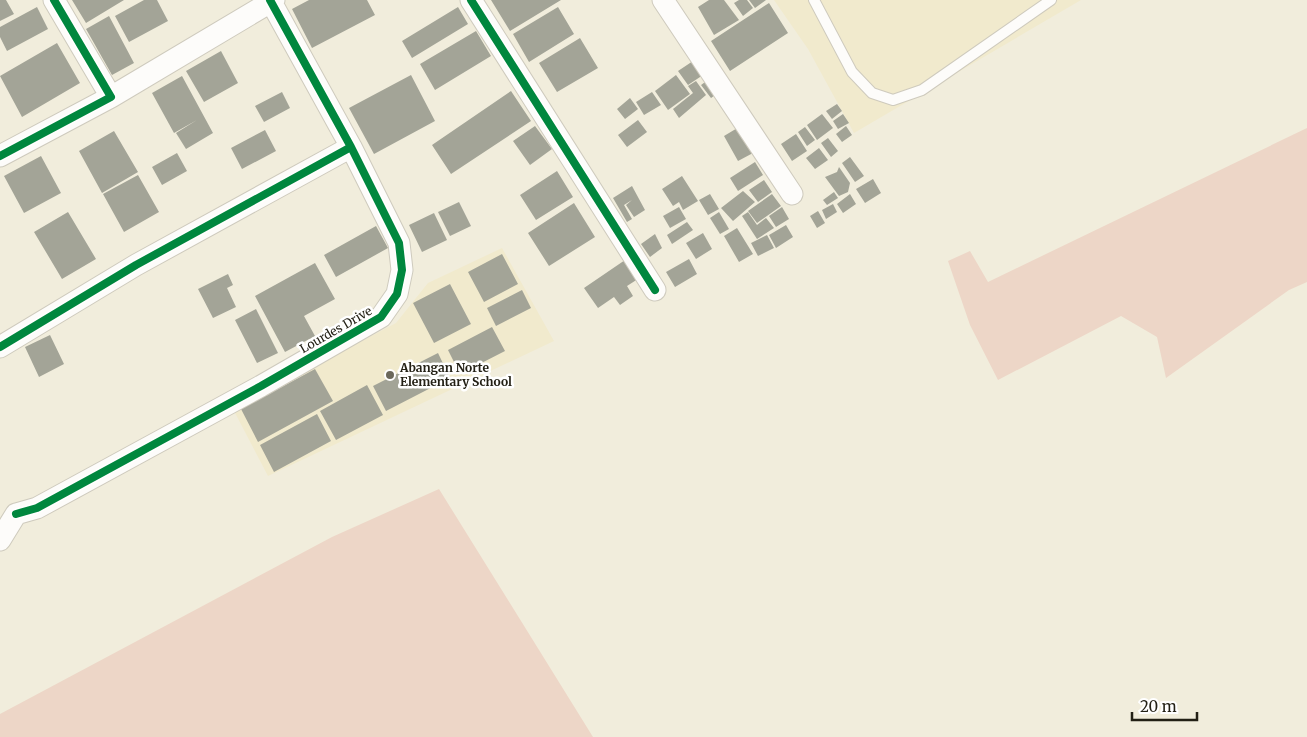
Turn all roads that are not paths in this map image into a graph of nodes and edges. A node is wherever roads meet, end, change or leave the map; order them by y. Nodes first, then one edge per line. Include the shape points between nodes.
1 (54, 0) edge
2 (471, 0) edge
3 (662, 0) edge
4 (814, 0) edge
5 (1051, 0) edge
6 (272, 1) edge
7 (111, 97) junction
8 (351, 148) junction
9 (0, 156) edge
10 (792, 194) dead end
11 (655, 290) dead end
12 (0, 347) edge
13 (8, 511) edge
14 (0, 540) edge

1 - 7 street
2 - 11 street
3 - 10 street
4 - 5 lane via 852,72 872,93 892,100 922,90
6 - 7 street
6 - 8 street, Lourdes Drive
7 - 9 street
8 - 12 street via 136,265
8 - 13 street, Lourdes Drive via 399,243 402,270 397,294 381,317 37,508
13 - 14 street

